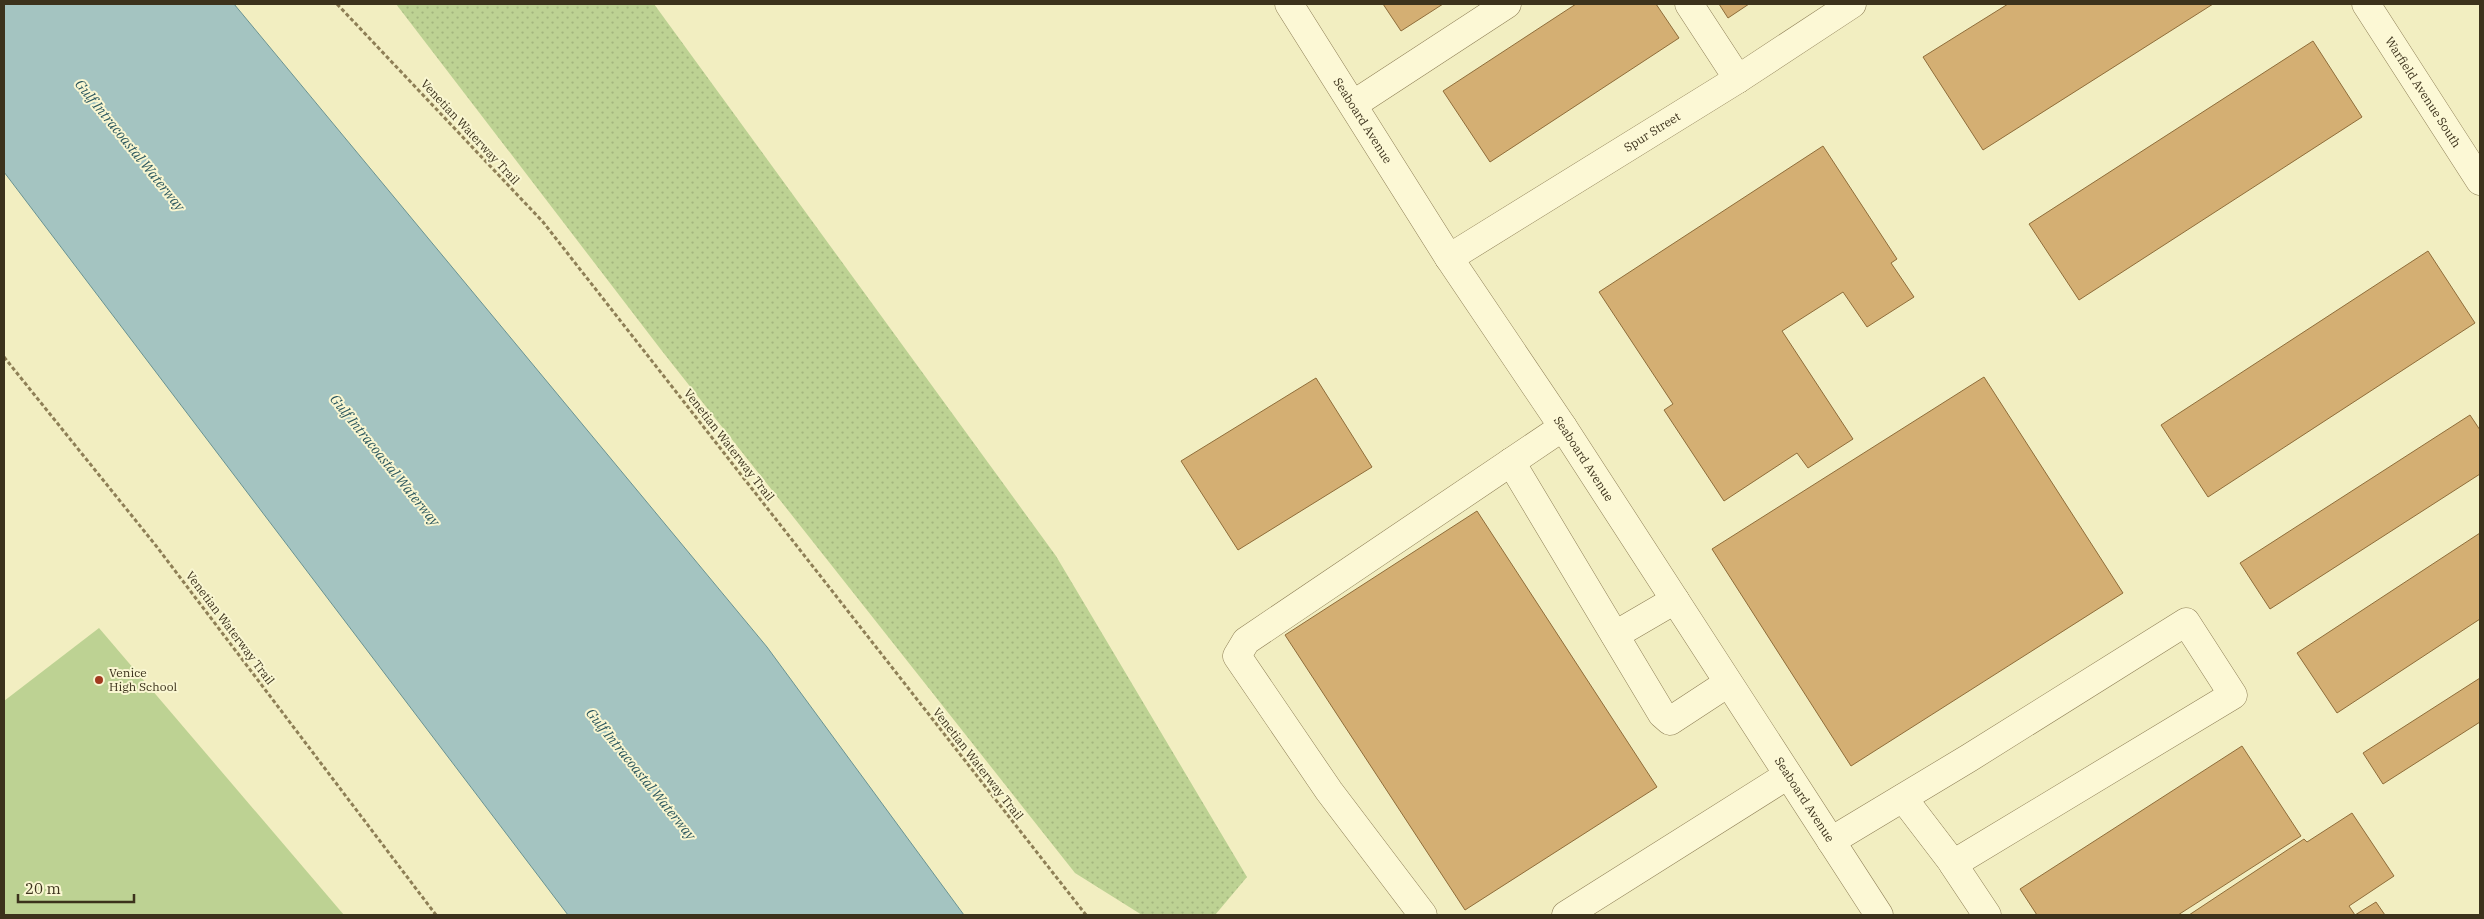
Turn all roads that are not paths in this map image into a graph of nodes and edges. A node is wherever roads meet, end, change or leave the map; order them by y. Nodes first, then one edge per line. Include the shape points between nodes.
1 (1289, 4) edge
2 (1507, 4) edge
3 (1689, 4) edge
4 (1852, 4) edge
5 (2366, 4) edge
6 (1738, 79) junction
7 (1354, 104) junction
8 (2480, 181) edge
9 (1449, 258) junction
10 (1563, 427) junction
11 (1511, 462) junction
12 (1675, 600) junction
13 (1615, 635) junction
14 (1728, 683) junction
15 (1788, 774) junction
16 (1903, 798) junction
17 (1831, 841) junction
18 (1955, 866) junction
19 (1423, 915) edge
20 (1566, 915) edge
21 (1879, 915) edge
22 (1987, 915) edge

1 - 7 street, Seaboard Avenue
2 - 7 street
3 - 6 street
4 - 6 street, Spur Street
5 - 8 street, Warfield Avenue South
6 - 9 street, Spur Street
7 - 9 street, Seaboard Avenue
9 - 10 street, Seaboard Avenue
10 - 11 street
10 - 12 street, Seaboard Avenue
11 - 13 street
11 - 19 street via 1246,641 1237,656 1329,791
12 - 13 street
12 - 14 street, Seaboard Avenue
13 - 14 street via 1662,714 1670,721
14 - 15 street, Seaboard Avenue
15 - 17 street, Seaboard Avenue
15 - 20 street
16 - 17 street
16 - 18 street
16 - 18 street via 2186,622 2233,695 1953,864
17 - 21 street, Seaboard Avenue
18 - 22 street

